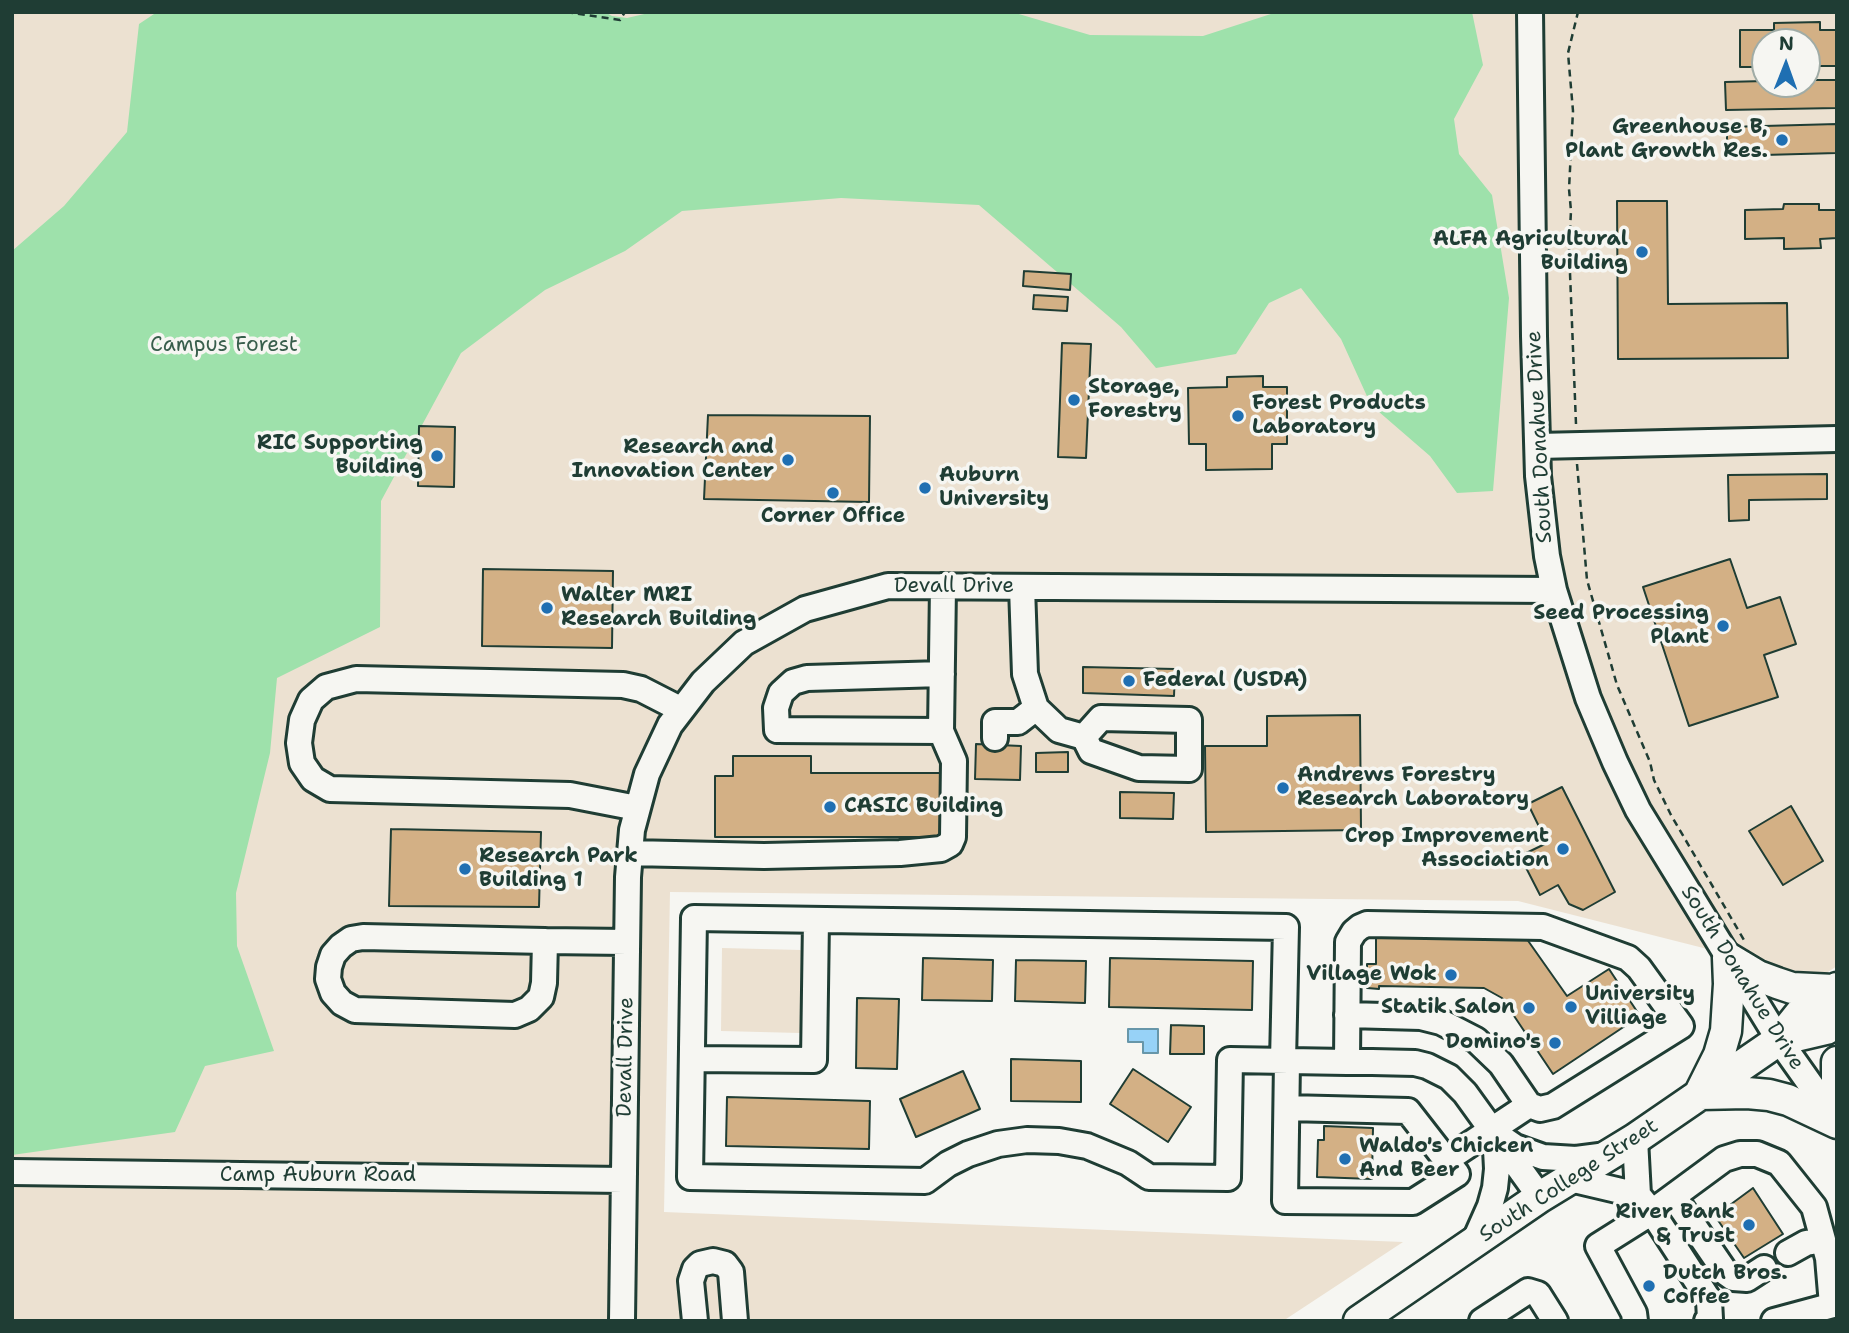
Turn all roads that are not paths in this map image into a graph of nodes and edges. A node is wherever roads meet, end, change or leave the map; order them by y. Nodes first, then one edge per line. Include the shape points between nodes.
1 (1530, 12) edge
2 (1837, 439) edge
3 (1538, 446) junction
4 (943, 586) junction
5 (1023, 587) junction
6 (1554, 590) junction
7 (942, 674) junction
8 (1036, 708) junction
9 (680, 709) junction
10 (941, 731) junction
11 (1084, 737) dead end
12 (995, 738) dead end
13 (637, 807) junction
14 (630, 853) junction
15 (816, 920) junction
16 (545, 941) junction
17 (628, 942) junction
18 (1736, 950) junction
19 (1835, 989) edge
20 (1347, 1016) junction
21 (1837, 1022) edge
22 (1779, 1040) junction
23 (692, 1059) junction
24 (1285, 1061) junction
25 (1347, 1062) junction
26 (1837, 1062) edge
27 (1700, 1094) junction
28 (1529, 1105) junction
29 (1287, 1108) junction
30 (1837, 1110) edge
31 (1837, 1123) edge
32 (1490, 1130) junction
33 (1636, 1139) junction
34 (1608, 1155) junction
35 (1446, 1160) junction
36 (12, 1172) edge
37 (1570, 1179) junction
38 (623, 1180) junction
39 (1540, 1197) junction
40 (1674, 1197) junction
41 (1645, 1203) junction
42 (1823, 1240) junction
43 (1474, 1242) junction
44 (1788, 1253) dead end
45 (1764, 1268) dead end
46 (1703, 1292) junction
47 (1834, 1304) edge
48 (622, 1321) edge
49 (695, 1321) edge
50 (735, 1321) edge
51 (1359, 1321) edge
52 (1482, 1321) edge
53 (1555, 1321) edge
54 (1635, 1321) edge
55 (1694, 1321) edge
56 (1707, 1321) edge
57 (1774, 1321) edge

1 - 3 street, South Donahue Drive
2 - 3 street
3 - 6 street, South Donahue Drive via 1542,521
4 - 5 street, Devall Drive
4 - 7 street
4 - 9 street, Devall Drive via 888,586 805,609 744,643
5 - 6 street, Devall Drive
5 - 8 street via 1025,674
6 - 18 street, South Donahue Drive via 1588,698 1620,773 1659,845
7 - 10 street
7 - 10 street via 807,678 793,682 781,693 776,708 777,730
8 - 11 street via 1059,730
8 - 12 street via 1018,722 995,722
9 - 13 street, Devall Drive via 658,747
9 - 13 street via 623,685 356,679 326,687 311,700 302,720 302,763 313,779 330,789 570,795
10 - 14 street via 954,761 953,837 941,849 764,856
13 - 14 street, Devall Drive
14 - 17 street, Devall Drive
15 - 23 street via 814,1060
15 - 23 street via 694,918
15 - 24 street via 1286,927
16 - 16 street via 541,997 515,1014 355,1010 333,993 328,979 333,955 351,939
16 - 17 street
17 - 38 street, Devall Drive
18 - 19 main road via 1758,976 1792,988
18 - 22 street, South Donahue Drive
18 - 27 main road via 1726,1031
19 - 22 main road, South College Street via 1802,1010
20 - 25 street
20 - 28 street via 1421,1017 1462,1031 1489,1050
20 - 28 street via 1348,942 1367,924 1544,927 1628,958 1681,1026 1553,1106 1540,1109
21 - 22 main road, South College Street
22 - 27 main road, South College Street
22 - 31 street, South Donahue Drive
23 - 24 street via 690,1177 925,1181 968,1154 1027,1140 1087,1146 1149,1177 1228,1178 1230,1060
24 - 25 street
24 - 29 street
25 - 32 street via 1415,1063 1440,1072 1465,1093
26 - 30 main road
27 - 31 main road via 1769,1095
27 - 33 main road, South College Street
28 - 32 street
29 - 35 street via 1408,1111
29 - 35 street via 1284,1201 1413,1202 1457,1174
32 - 34 street via 1515,1147 1543,1157
32 - 35 street
32 - 39 street
32 - 43 street via 1496,1149 1495,1188
33 - 34 main road, South College Street
33 - 41 street
34 - 37 main road, South College Street
36 - 38 street, Camp Auburn Road
37 - 39 main road, South College Street
37 - 41 street
38 - 48 street, Devall Drive
39 - 43 main road, South College Street
40 - 41 street
40 - 42 street via 1724,1159 1757,1154 1779,1163 1797,1183 1814,1207
40 - 45 street via 1733,1278 1747,1279
41 - 46 street
41 - 54 street via 1598,1246
42 - 44 street
42 - 47 street
43 - 51 main road, South College Street
46 - 55 street via 1703,1308
46 - 56 street via 1711,1308
47 - 57 street
49 - 50 street via 691,1281 700,1264 713,1261 730,1272
52 - 53 street via 1528,1291 1538,1294

